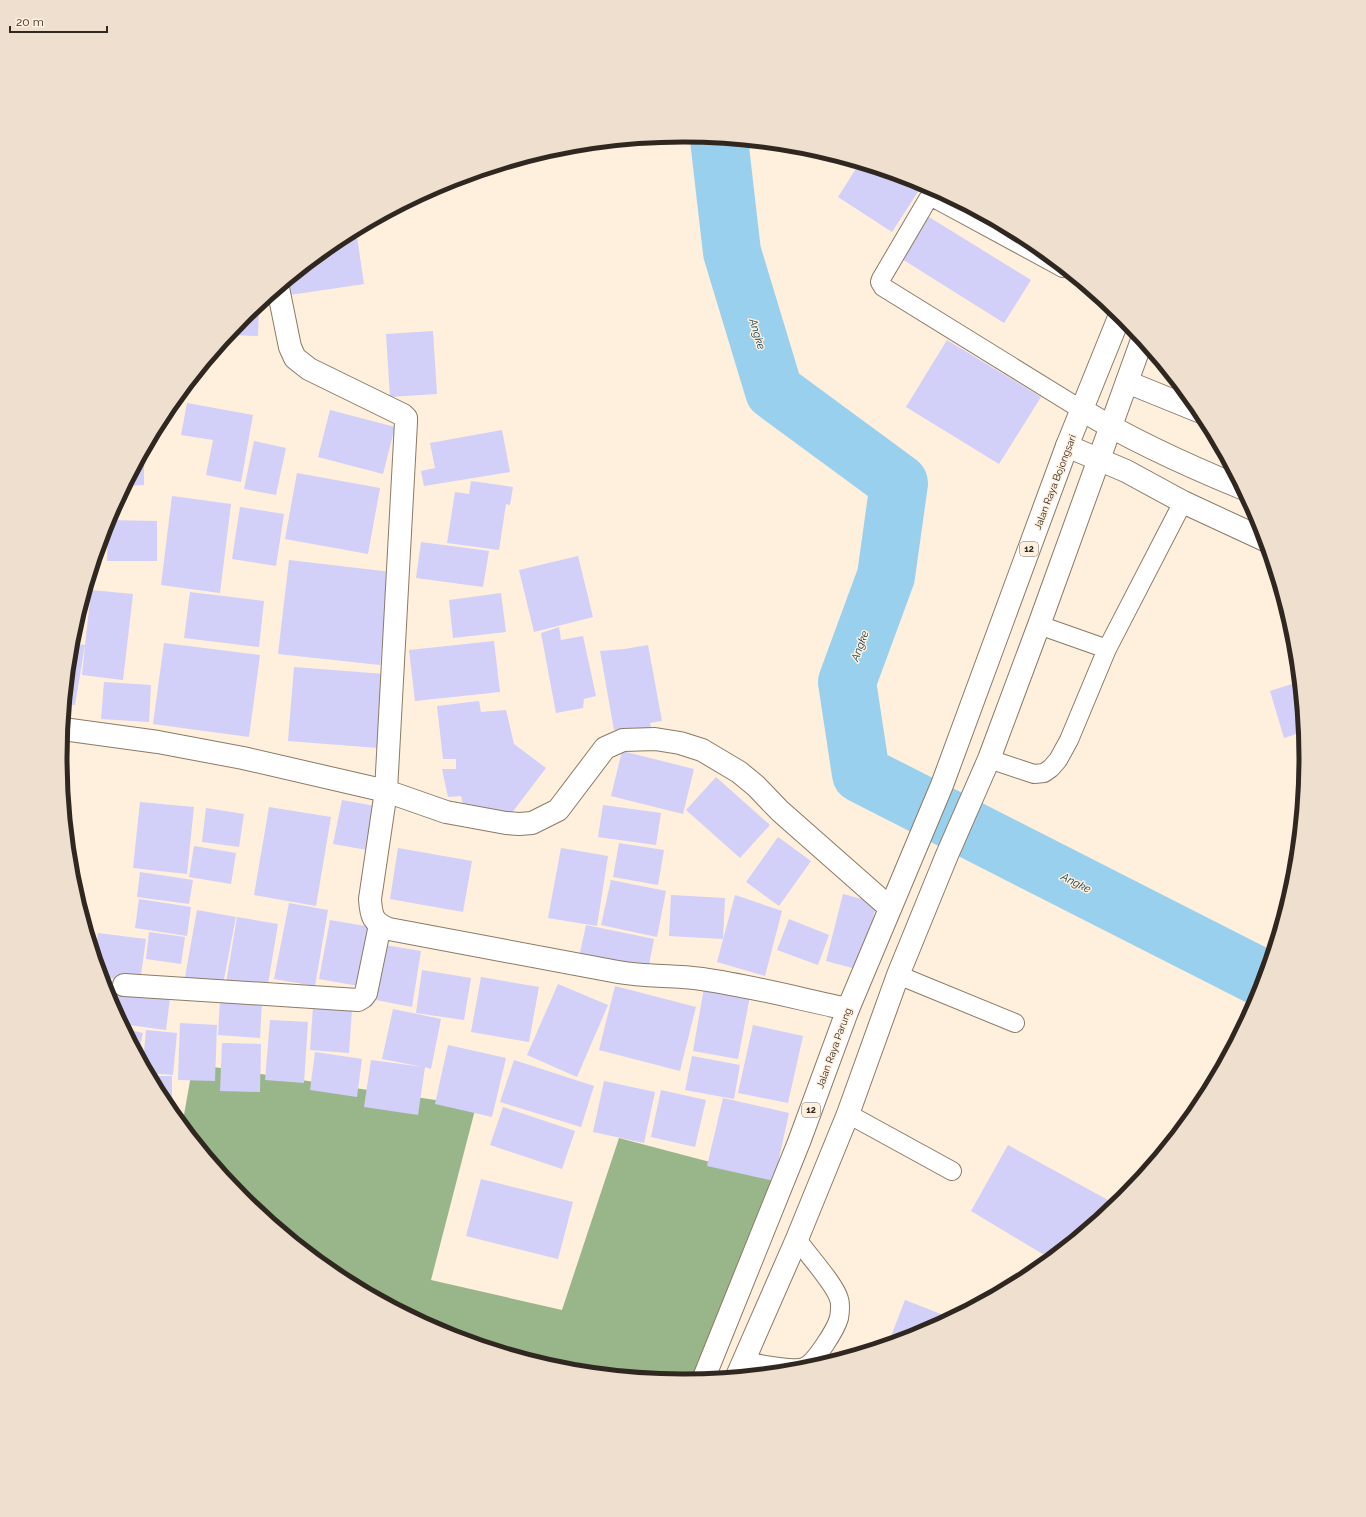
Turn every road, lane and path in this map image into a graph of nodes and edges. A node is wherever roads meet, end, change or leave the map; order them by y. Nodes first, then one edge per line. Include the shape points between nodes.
1 (1034, 252) edge
2 (279, 293) edge
3 (1117, 322) edge
4 (1140, 346) edge
5 (1127, 382) junction
6 (1188, 407) edge
7 (1082, 410) junction
8 (1110, 427) junction
9 (1067, 446) junction
10 (1099, 459) junction
11 (1234, 485) edge
12 (1184, 502) junction
13 (1257, 536) edge
14 (1039, 625) junction
15 (1107, 649) junction
16 (68, 729) edge
17 (989, 759) junction
18 (942, 785) joint
19 (386, 791) junction
20 (890, 908) junction
21 (380, 925) junction
22 (898, 975) junction
23 (124, 985) dead end
24 (848, 1009) junction
25 (1015, 1023) dead end
26 (848, 1114) junction
27 (952, 1171) dead end
28 (797, 1240) junction
29 (810, 1362) edge
30 (740, 1368) edge
31 (770, 1368) edge
32 (706, 1373) edge

1 - 7 lane via 928,198 880,282 883,287
2 - 19 main road via 290,347 295,358 309,368 406,418
3 - 7 main road, Jalan Raya Bojongsari / 12
4 - 5 main road
5 - 6 main road
5 - 8 main road
7 - 8 main road
7 - 9 main road, Jalan Raya Bojongsari / 12
8 - 10 main road
8 - 11 main road via 1180,463
9 - 10 main road
9 - 18 main road, Jalan Raya Bojongsari / 12
10 - 12 main road
10 - 14 main road
12 - 13 main road
12 - 15 lane
14 - 15 lane
14 - 17 main road
15 - 17 lane via 1069,740 1051,768 1044,773 1034,774
16 - 19 main road via 243,758
17 - 22 main road
18 - 20 main road, Jalan Raya Parung / 12
19 - 20 main road via 446,812 506,823 532,823 558,810 604,748 623,740 655,739 680,743 702,750 739,772
19 - 21 main road via 370,899 374,920
20 - 24 main road, Jalan Raya Parung / 12
21 - 23 main road via 366,993 358,1000
21 - 24 main road via 389,929 640,976 701,979
22 - 25 lane
22 - 26 main road
24 - 32 main road, Jalan Raya Parung / 12 via 799,1142
26 - 27 lane
26 - 28 main road
28 - 29 lane via 835,1289 839,1300 838,1320 822,1349
28 - 30 main road
30 - 31 lane

